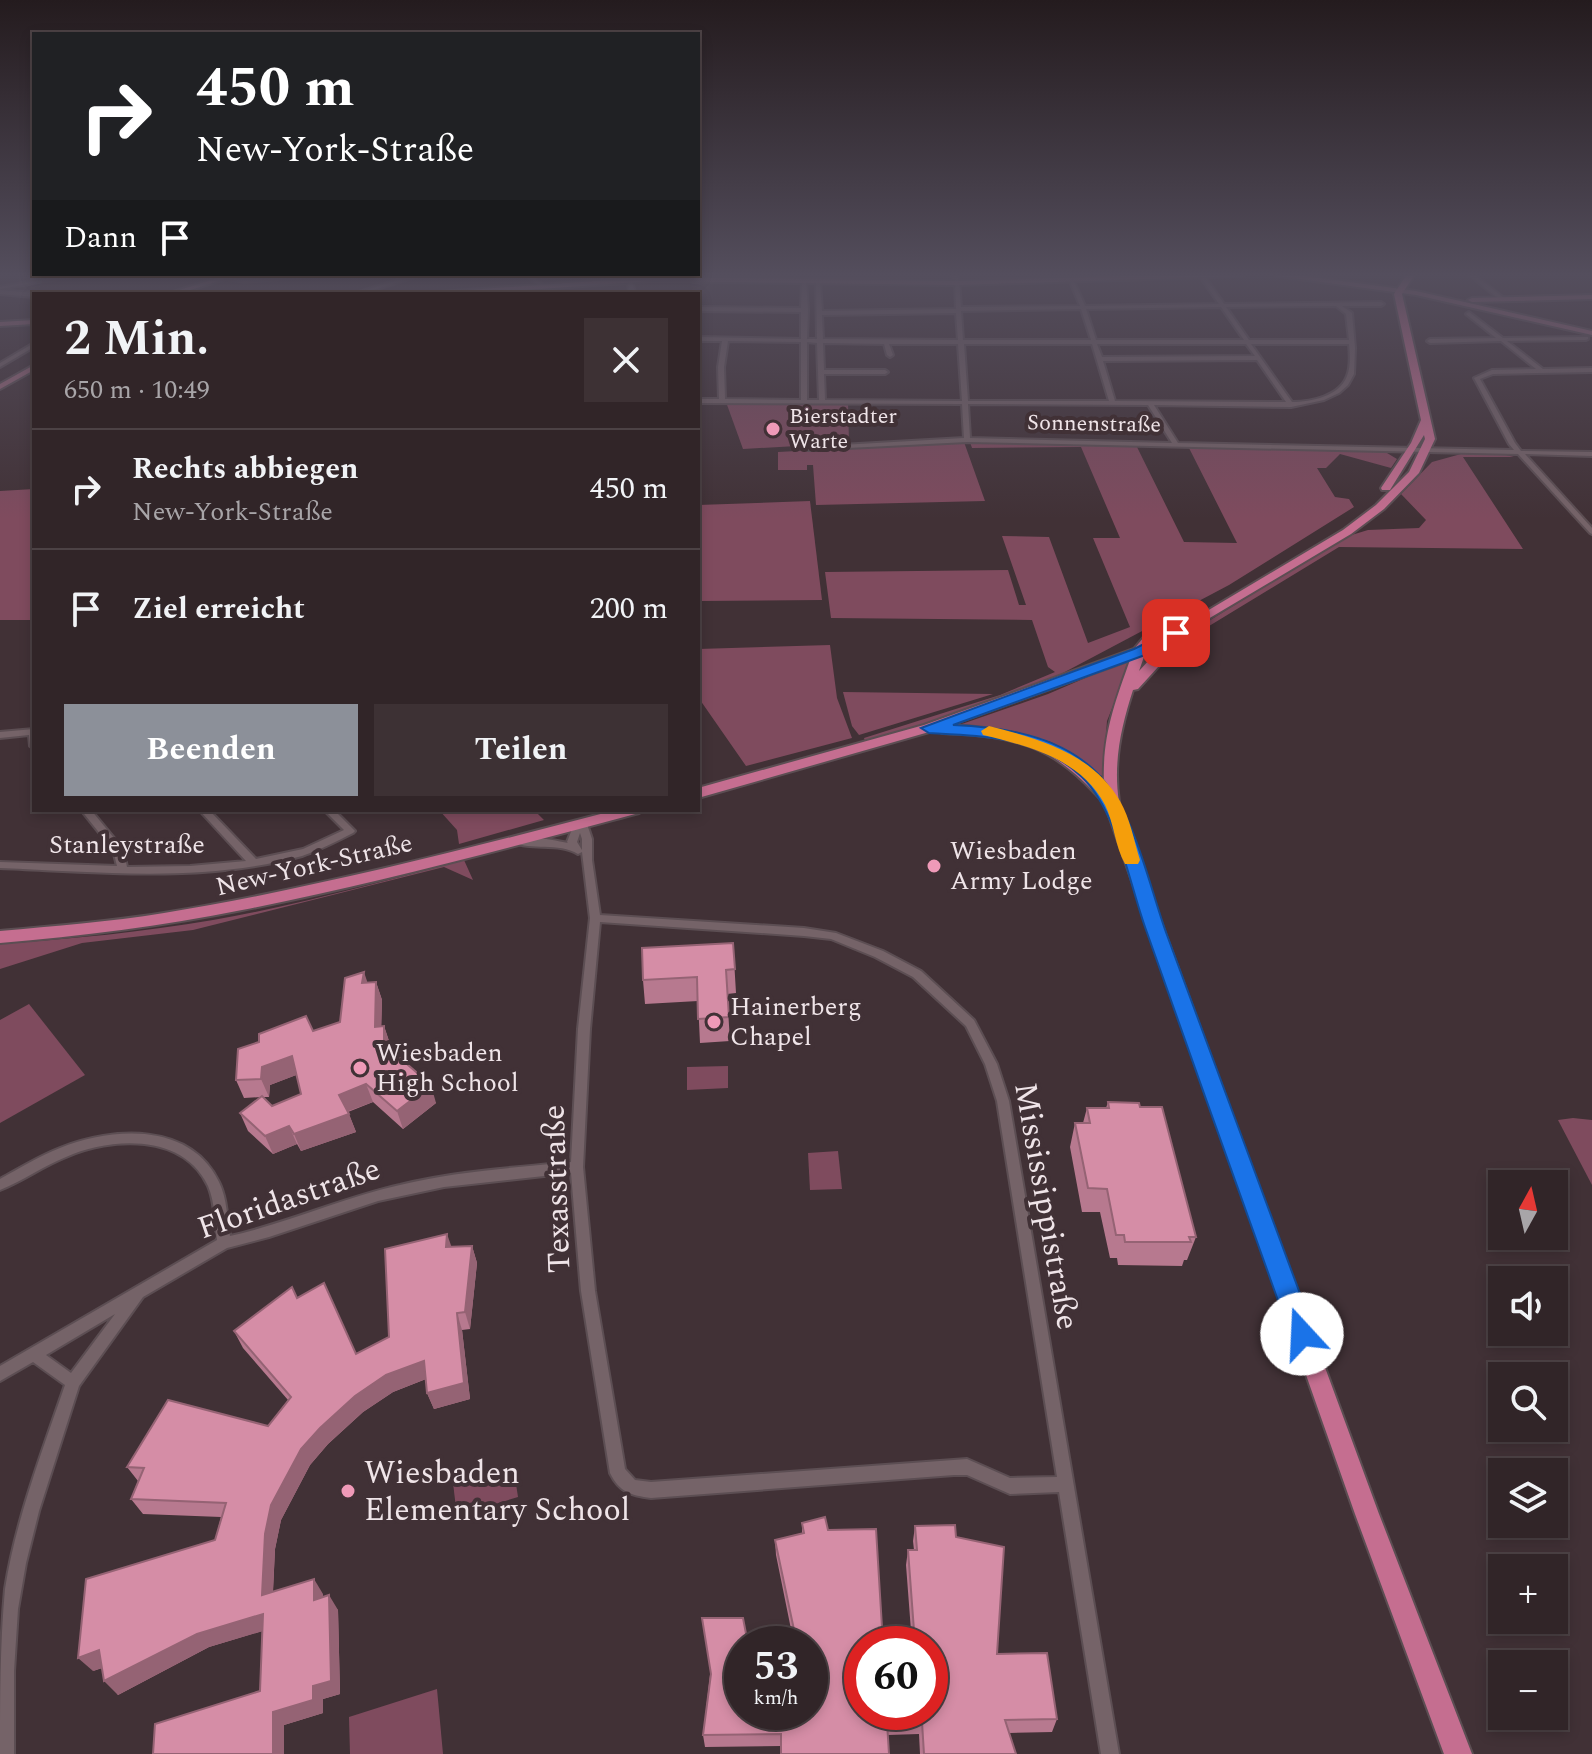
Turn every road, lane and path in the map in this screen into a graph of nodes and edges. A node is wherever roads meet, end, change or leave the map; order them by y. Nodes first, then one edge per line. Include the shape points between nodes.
1 (723, 356) edge
2 (804, 356) edge
3 (820, 356) edge
4 (962, 356) edge
5 (1099, 356) edge
6 (1351, 356) edge
7 (1413, 356) edge
8 (1522, 356) edge
9 (1258, 358) joint
10 (1100, 359) junction
11 (32, 368) edge
12 (1592, 370) edge
13 (1542, 371) junction
14 (821, 372) junction
15 (885, 372) dead end
16 (0, 387) edge
17 (964, 400) junction
18 (700, 401) edge
19 (722, 401) junction
20 (804, 401) junction
21 (822, 401) junction
22 (1113, 403) junction
23 (1150, 404) junction
24 (1291, 405) junction
25 (1425, 415) junction
26 (967, 440) junction
27 (1176, 444) junction
28 (808, 448) dead end
29 (1380, 449) junction
30 (1412, 450) junction
31 (1426, 450) junction
32 (1455, 451) junction
33 (1520, 452) junction
34 (1592, 454) edge
35 (1406, 462) junction
36 (1417, 468) junction
37 (1592, 532) edge
38 (1201, 620) junction
39 (1152, 635) junction
40 (1139, 652) junction
41 (1037, 691) junction
42 (1125, 697) junction
43 (929, 728) junction
44 (32, 732) edge
45 (0, 735) edge
46 (700, 792) edge
47 (1112, 803) junction
48 (88, 812) edge
49 (206, 812) edge
50 (331, 812) edge
51 (626, 812) edge
52 (581, 824) junction
53 (509, 843) junction
54 (575, 848) junction
55 (587, 860) junction
56 (254, 863) junction
57 (0, 865) edge
58 (122, 868) junction
59 (595, 918) junction
60 (0, 937) edge
61 (577, 1167) junction
62 (0, 1185) edge
63 (224, 1243) junction
64 (140, 1292) junction
65 (33, 1354) junction
66 (0, 1374) edge
67 (73, 1382) junction
68 (1064, 1484) junction
69 (5, 1754) edge
70 (1110, 1754) edge
71 (1458, 1754) edge

1 - 19 street
2 - 20 street
3 - 14 street
4 - 17 street
5 - 10 street
6 - 24 street via 1352,375 1344,388
7 - 25 main road
8 - 13 street
9 - 10 street
9 - 24 street
10 - 22 street
11 - 16 main road
12 - 13 street
13 - 33 street via 1492,372 1477,378 1495,417
14 - 15 street
14 - 21 street
17 - 21 street
17 - 22 street
17 - 26 street
18 - 19 street
19 - 20 street
20 - 21 street
22 - 23 street
23 - 24 street
23 - 27 street
25 - 30 main road
25 - 31 main road via 1430,430
26 - 27 street, Sonnenstraße
26 - 28 street, Sonnenstraße
27 - 29 street, Sonnenstraße
29 - 30 street, Sonnenstraße
29 - 35 street, Sonnenstraße
30 - 31 street, Sonnenstraße
30 - 35 main road
31 - 32 street, Sonnenstraße
31 - 36 main road
32 - 33 street, Sonnenstraße
32 - 36 street
33 - 34 street, Sonnenstraße
33 - 37 street
35 - 39 main road via 1386,488 1346,521
36 - 38 main road via 1347,532
38 - 40 main road
38 - 42 main road via 1163,651
39 - 40 main road
39 - 41 main road
40 - 41 main road
40 - 42 main road
41 - 43 main road
42 - 47 main road via 1110,754
43 - 46 main road
43 - 47 main road via 995,732 1047,746 1088,773
44 - 45 street
47 - 71 main road
48 - 58 street via 118,849
49 - 56 street, Stanleystraße
50 - 56 street, Stanleystraße via 350,831 303,852
51 - 52 main road, New-York-Straße
52 - 53 main road, New-York-Straße
52 - 54 street via 573,835
52 - 55 street
53 - 54 street via 539,841
53 - 60 main road, New-York-Straße via 243,907
54 - 55 street
55 - 59 street, Texasstraße
56 - 58 street, Stanleystraße
57 - 58 street, Stanleystraße
59 - 61 street, Texasstraße
59 - 68 street, Mississippistraße via 832,936 907,967 970,1023 1003,1101
61 - 63 street, Floridastraße via 403,1189
61 - 68 street, Texasstraße via 588,1291 618,1473 631,1487 651,1490 954,1467 967,1467 1010,1486
62 - 63 street via 67,1150 151,1139 197,1159 214,1184
63 - 64 street, Floridastraße
64 - 65 street, Floridastraße
64 - 67 street
65 - 66 street, Floridastraße
65 - 67 street
67 - 69 street via 13,1587
68 - 70 street, Mississippistraße

